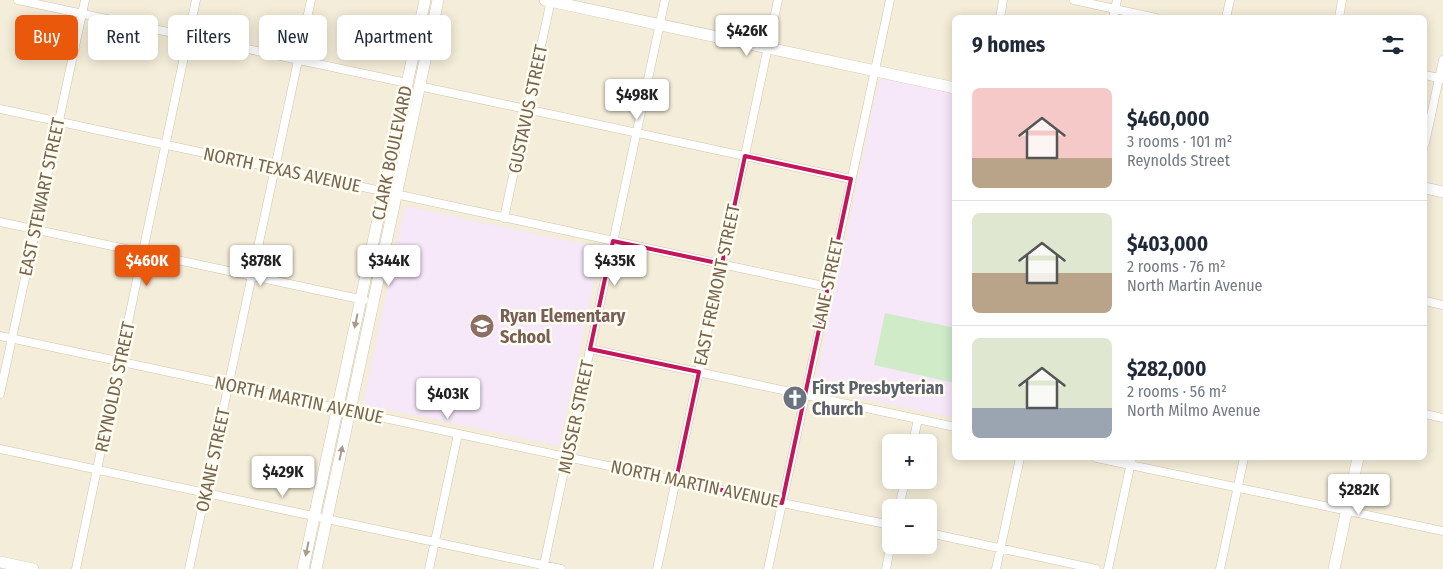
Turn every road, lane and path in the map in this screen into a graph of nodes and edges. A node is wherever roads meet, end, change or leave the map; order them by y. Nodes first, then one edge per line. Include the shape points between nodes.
1 (18, 0) edge
2 (85, 0) edge
3 (196, 0) edge
4 (311, 0) edge
5 (425, 0) edge
6 (438, 0) edge
7 (549, 0) edge
8 (665, 0) edge
9 (778, 0) edge
10 (890, 0) edge
11 (1003, 0) edge
12 (1074, 0) edge
13 (1117, 0) edge
14 (1230, 0) edge
15 (1342, 0) edge
16 (1115, 9) junction
17 (82, 14) junction
18 (193, 15) edge
19 (308, 15) edge
20 (1000, 15) edge
21 (1114, 15) edge
22 (1142, 15) edge
23 (1227, 15) edge
24 (1339, 15) edge
25 (659, 24) junction
26 (168, 32) edge
27 (768, 48) junction
28 (183, 60) edge
29 (298, 60) joint
30 (1443, 60) edge
31 (875, 71) junction
32 (1427, 76) edge
33 (1441, 79) edge
34 (407, 83) junction
35 (419, 86) junction
36 (952, 87) edge
37 (0, 109) edge
38 (528, 109) junction
39 (58, 122) junction
40 (636, 133) junction
41 (1427, 136) edge
42 (166, 145) junction
43 (745, 156) junction
44 (275, 168) junction
45 (851, 179) junction
46 (1427, 188) edge
47 (384, 192) junction
48 (1443, 192) edge
49 (396, 194) junction
50 (504, 218) junction
51 (0, 222) edge
52 (35, 230) junction
53 (613, 241) junction
54 (143, 253) junction
55 (722, 264) junction
56 (252, 276) junction
57 (828, 287) junction
58 (361, 300) junction
59 (1427, 301) edge
60 (373, 302) junction
61 (1443, 305) edge
62 (0, 336) edge
63 (12, 338) junction
64 (590, 349) junction
65 (120, 361) junction
66 (699, 372) junction
67 (229, 385) junction
68 (0, 394) edge
69 (805, 395) junction
70 (338, 408) junction
71 (350, 410) junction
72 (1427, 414) edge
73 (1443, 418) edge
74 (918, 419) junction
75 (952, 426) edge
76 (458, 434) junction
77 (915, 434) edge
78 (0, 449) edge
79 (567, 457) junction
80 (1020, 460) edge
81 (1244, 460) edge
82 (1358, 460) edge
83 (1132, 461) edge
84 (97, 470) junction
85 (676, 480) junction
86 (1238, 488) junction
87 (206, 493) junction
88 (782, 503) junction
89 (1346, 511) junction
90 (314, 516) junction
91 (326, 518) junction
92 (882, 523) edge
93 (1443, 532) edge
94 (937, 535) edge
95 (435, 542) junction
96 (1000, 548) junction
97 (889, 554) edge
98 (0, 562) edge
99 (544, 567) edge
100 (33, 569) edge
101 (76, 569) edge
102 (189, 569) edge
103 (303, 569) edge
104 (316, 569) edge
105 (429, 569) edge
106 (561, 569) edge
107 (657, 569) edge
108 (768, 569) edge
109 (886, 569) edge
110 (996, 569) edge
111 (1096, 569) edge
112 (1108, 569) edge
113 (1220, 569) edge
114 (1334, 569) edge

1 - 17 street
2 - 17 street, EAST STEWART STREET
3 - 18 street, REYNOLDS STREET
4 - 19 street, OKANE STREET
5 - 34 main road, CLARK BOULEVARD
6 - 35 main road, CLARK BOULEVARD
7 - 25 main road
7 - 38 street, GUSTAVUS STREET
8 - 25 street, MUSSER STREET
9 - 27 street, EAST FREMONT STREET
10 - 31 street, LANE STREET
11 - 20 street
12 - 16 street
13 - 16 street
14 - 23 street
15 - 24 street
16 - 21 street
16 - 22 street
17 - 26 street
17 - 39 street, EAST STEWART STREET
25 - 27 main road
25 - 40 street, MUSSER STREET
27 - 31 main road
27 - 43 street, EAST FREMONT STREET
28 - 42 street, REYNOLDS STREET
29 - 34 street
29 - 44 street, OKANE STREET
30 - 33 street
31 - 36 main road
31 - 45 street, LANE STREET
32 - 33 street
33 - 41 street
34 - 47 main road, CLARK BOULEVARD
35 - 38 street
35 - 49 main road, CLARK BOULEVARD
37 - 39 street, NORTH TEXAS AVENUE
38 - 40 street
38 - 50 street, GUSTAVUS STREET
39 - 42 street, NORTH TEXAS AVENUE
39 - 52 street, EAST STEWART STREET
40 - 43 street
40 - 53 street, MUSSER STREET
42 - 44 street, NORTH TEXAS AVENUE
42 - 54 street, REYNOLDS STREET
43 - 45 street
43 - 55 street, EAST FREMONT STREET
44 - 47 street, NORTH TEXAS AVENUE
44 - 56 street, OKANE STREET
45 - 57 street, LANE STREET
46 - 48 main road
47 - 49 street, NORTH TEXAS AVENUE
47 - 58 main road, CLARK BOULEVARD
49 - 50 street, NORTH TEXAS AVENUE
49 - 60 main road, CLARK BOULEVARD
50 - 53 street, NORTH TEXAS AVENUE
51 - 52 street
52 - 54 street
52 - 63 street, EAST STEWART STREET
53 - 55 street, NORTH TEXAS AVENUE
53 - 64 street, MUSSER STREET
54 - 56 street
54 - 65 street, REYNOLDS STREET
55 - 57 street, NORTH TEXAS AVENUE
55 - 66 street, EAST FREMONT STREET
56 - 58 street
56 - 67 street, OKANE STREET
57 - 69 street, LANE STREET
58 - 60 street
58 -> 70 main road, CLARK BOULEVARD
59 - 61 street
60 - 71 main road, CLARK BOULEVARD
62 - 63 street, NORTH MARTIN AVENUE
63 - 65 street, NORTH MARTIN AVENUE
63 - 68 street, EAST STEWART STREET
64 - 66 street
64 - 79 street, MUSSER STREET
65 - 67 street, NORTH MARTIN AVENUE
65 - 84 street, REYNOLDS STREET
66 - 69 street
66 - 85 street, EAST FREMONT STREET
67 - 70 street, NORTH MARTIN AVENUE
67 - 87 street, OKANE STREET
69 - 74 street
69 - 88 street, LANE STREET
70 - 71 street, NORTH MARTIN AVENUE
70 - 90 main road, CLARK BOULEVARD
71 - 76 street, NORTH MARTIN AVENUE
91 -> 71 main road, CLARK BOULEVARD
72 - 73 street
74 - 75 street
74 - 77 street
76 - 79 street, NORTH MARTIN AVENUE
76 - 95 street
78 - 84 street
79 - 85 street, NORTH MARTIN AVENUE
79 - 99 street, MUSSER STREET
80 - 96 street
81 - 86 street
82 - 89 main road
83 - 86 street
83 - 112 street
84 - 87 street
84 - 101 street, REYNOLDS STREET
85 - 88 street, NORTH MARTIN AVENUE
85 - 107 street, EAST FREMONT STREET
86 - 89 street
86 - 113 street
87 - 90 street
87 - 102 street, OKANE STREET
88 - 92 street, NORTH MARTIN AVENUE
88 - 108 street, LANE STREET
89 - 93 street
89 - 114 main road
90 - 91 street
90 -> 103 main road, CLARK BOULEVARD
91 - 95 street
91 - 104 main road, CLARK BOULEVARD
94 - 96 street
95 - 99 street
95 - 105 street
96 - 110 street
96 - 111 street
97 - 109 street
98 - 100 main road
99 - 106 street

